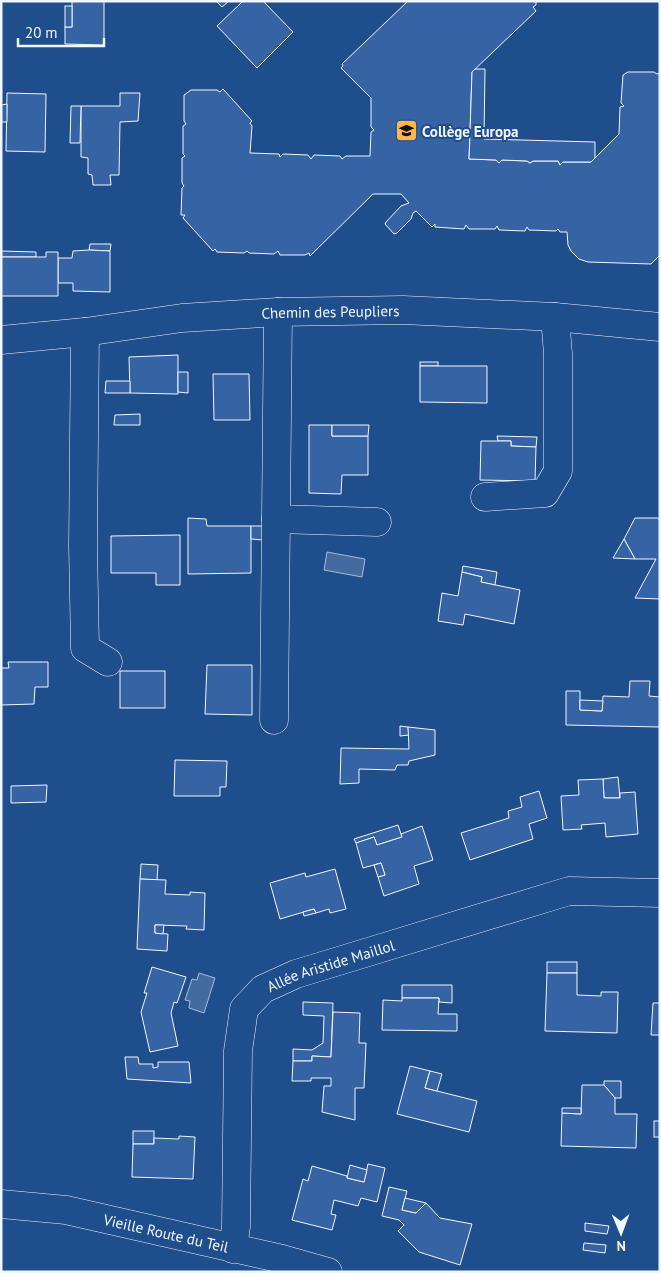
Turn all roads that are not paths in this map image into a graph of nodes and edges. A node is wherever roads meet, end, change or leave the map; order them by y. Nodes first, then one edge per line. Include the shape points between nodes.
1 (278, 312) junction
2 (555, 317) junction
3 (660, 327) edge
4 (85, 332) junction
5 (2, 347) edge
6 (485, 497) dead end
7 (276, 519) junction
8 (377, 522) dead end
9 (108, 662) dead end
10 (274, 720) dead end
11 (660, 893) edge
12 (1, 1204) edge
13 (233, 1249) junction
14 (328, 1272) edge

1 - 2 street, Chemin des Peupliers via 402,310
1 - 4 street, Chemin des Peupliers via 182,318
1 - 7 street
2 - 3 street, Chemin des Peupliers
2 - 6 street via 558,471 546,493
4 - 5 street, Chemin des Peupliers
4 - 9 street via 85,648
7 - 8 street
7 - 10 street
11 - 13 street, Allée Aristide Maillol via 568,891 296,974 263,989 244,1009 238,1051
12 - 13 street, Vieille Route du Teil via 66,1210
13 - 14 street, Vieille Route du Teil

